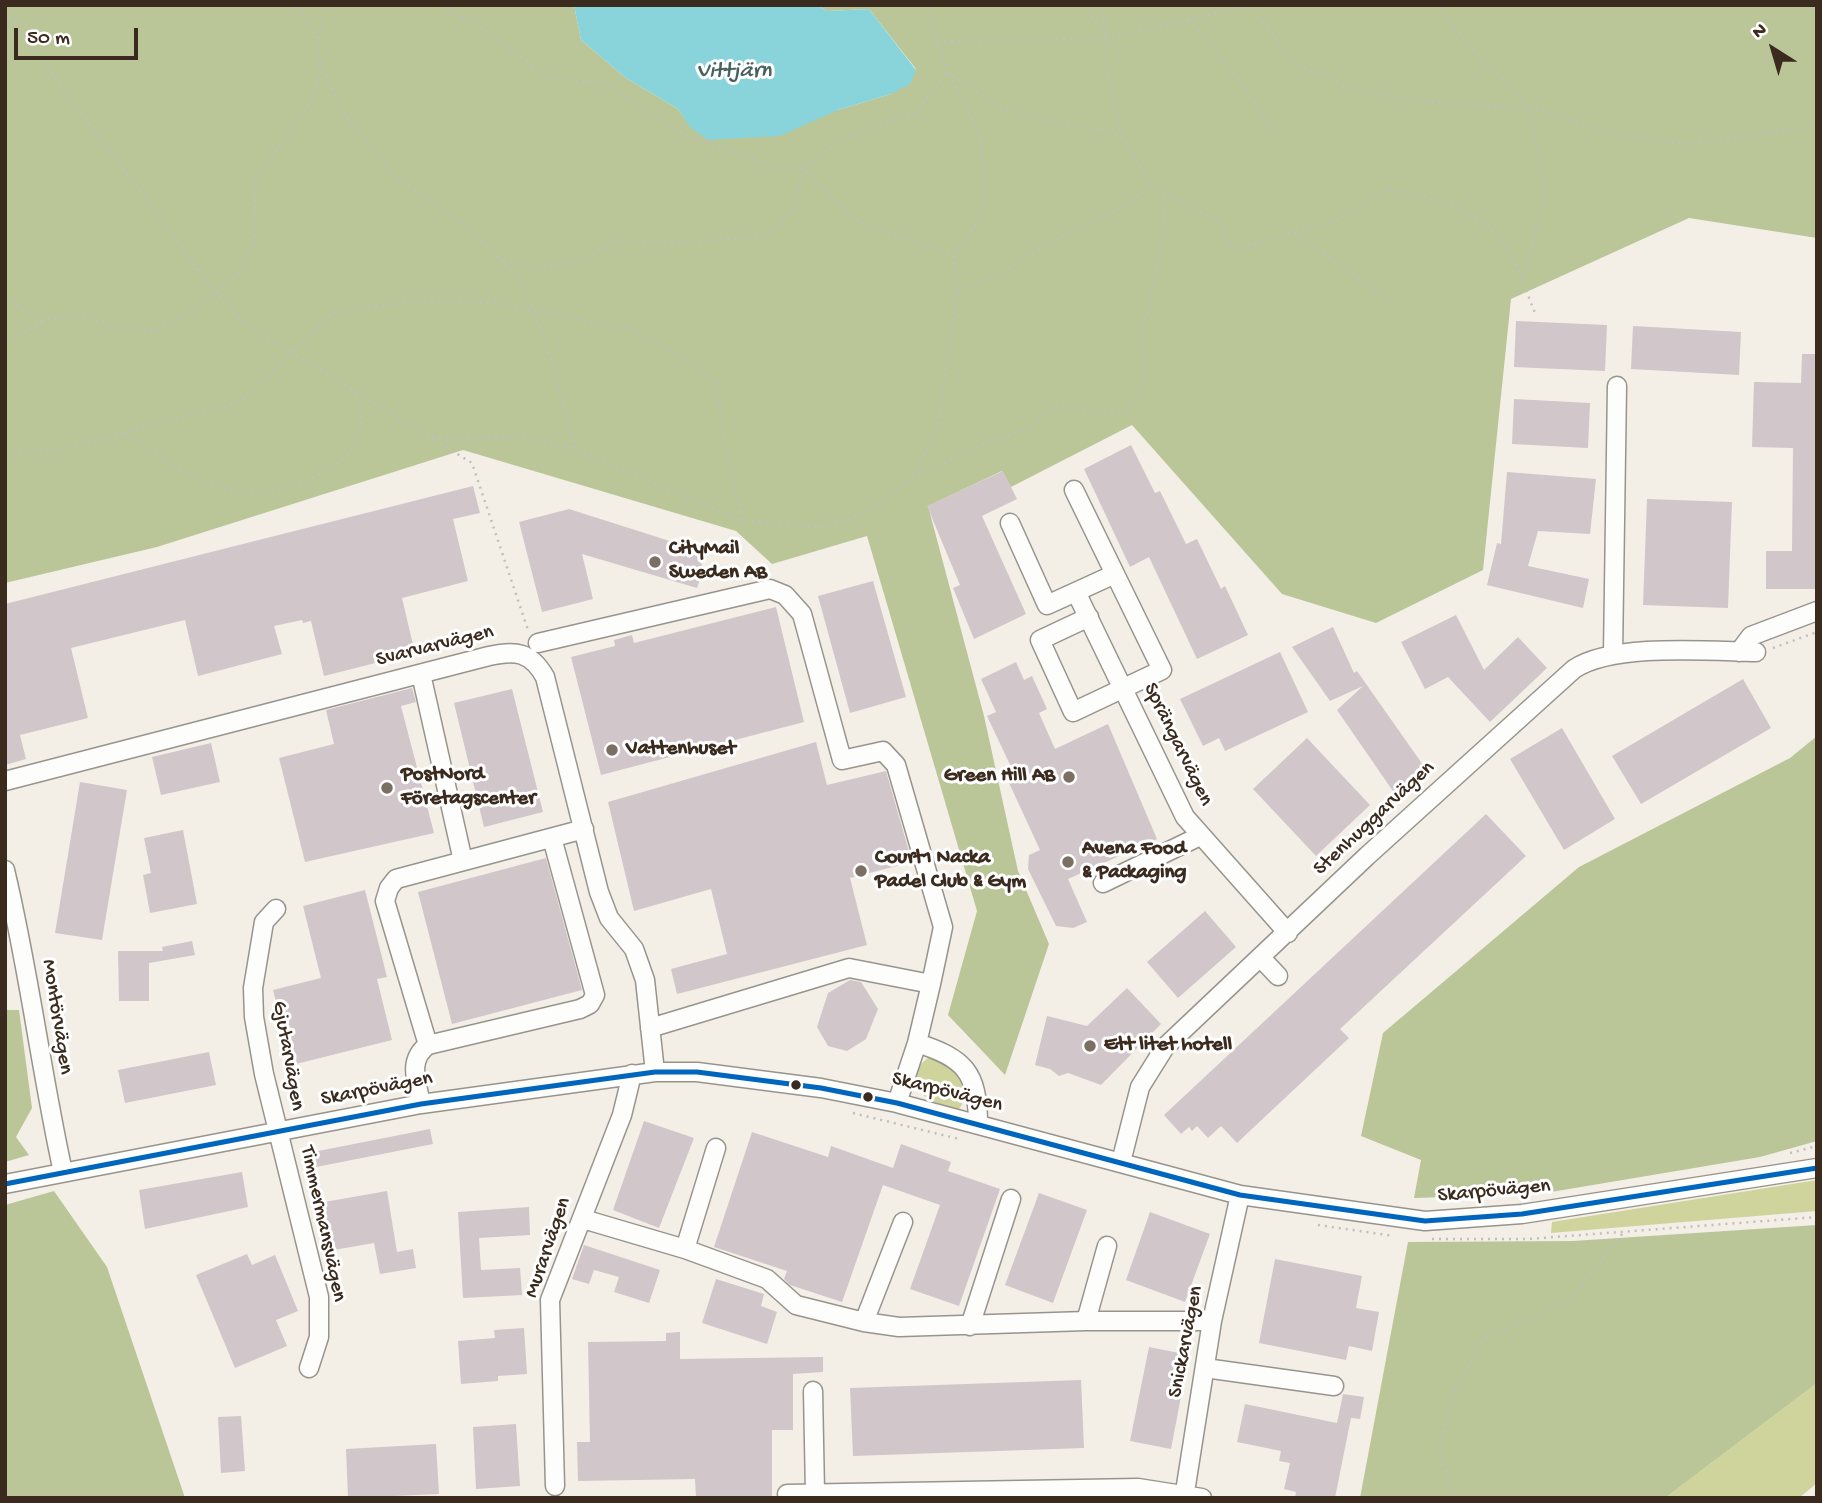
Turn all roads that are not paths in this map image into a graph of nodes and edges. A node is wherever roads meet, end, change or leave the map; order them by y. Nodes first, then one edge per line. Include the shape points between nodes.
1 (1617, 386) dead end
2 (1074, 490) dead end
3 (1010, 523) dead end
4 (1115, 574) junction
5 (1076, 592) junction
6 (1817, 611) edge
7 (1089, 617) junction
8 (535, 643) road end
9 (1613, 654) junction
10 (421, 674) junction
11 (1123, 688) junction
12 (5, 781) edge
13 (584, 829) junction
14 (1200, 836) junction
15 (552, 838) junction
16 (463, 862) junction
17 (5, 870) edge
18 (1103, 883) dead end
19 (276, 909) dead end
20 (1288, 933) junction
21 (1261, 958) junction
22 (1278, 976) dead end
23 (931, 985) junction
24 (650, 1028) junction
25 (917, 1044) junction
26 (428, 1045) junction
27 (655, 1072) junction
28 (632, 1074) junction
29 (897, 1103) junction
30 (421, 1104) junction
31 (978, 1124) junction
32 (279, 1132) junction
33 (716, 1148) dead end
34 (1121, 1162) junction
35 (1817, 1168) edge
36 (63, 1172) junction
37 (5, 1184) edge
38 (1240, 1195) junction
39 (1011, 1199) dead end
40 (583, 1219) junction
41 (903, 1222) dead end
42 (1107, 1245) dead end
43 (685, 1249) junction
44 (1086, 1321) junction
45 (1212, 1321) junction
46 (864, 1322) junction
47 (970, 1326) junction
48 (309, 1368) dead end
49 (1205, 1368) junction
50 (1334, 1386) dead end
51 (813, 1391) dead end
52 (555, 1486) dead end
53 (815, 1493) junction
54 (787, 1494) dead end
55 (1190, 1497) edge

1 - 9 street
2 - 4 street
3 - 5 street via 1047,605
4 - 5 street
4 - 11 street via 1161,670
5 - 7 street, Sprängarvägen
6 - 9 street, Stenhuggarvägen via 1751,636 1747,652
7 - 11 street, Sprängarvägen
7 - 11 street via 1040,640 1073,712
8 - 23 street via 769,589 797,605 842,760 883,751 896,765 943,927
9 - 20 street, Stenhuggarvägen via 1589,659 1553,686
10 - 12 street, Svarvarvägen
10 - 13 street, Svarvarvägen via 515,652 534,661 548,686
10 - 16 street
11 - 14 street, Sprängarvägen via 1185,817
13 - 15 street
13 - 24 street, Svarvarvägen via 609,918 634,949 645,980
14 - 18 street
14 - 20 street, Sprängarvägen
15 - 16 street
15 - 26 street via 595,995 590,1004
16 - 26 street via 396,879 385,901
17 - 36 street, Montörvägen
19 - 32 street, Gjutarvägen via 264,922 253,988 264,1074
20 - 21 street, Stenhuggarvägen
21 - 22 street
21 - 34 street, Stenhuggarvägen via 1156,1058 1140,1087
23 - 24 street via 849,968 724,1011
23 - 25 street
24 - 27 street, Svarvarvägen
25 - 29 street
25 - 31 street via 947,1053 963,1065 977,1098
26 - 30 street via 415,1065
27 - 28 street, Skarpövägen
27 - 29 street, Skarpövägen via 792,1082
28 - 30 street, Skarpövägen
28 - 40 street, Murarvägen via 622,1115
29 - 31 street, Skarpövägen
30 - 32 street, Skarpövägen
31 - 34 street, Skarpövägen
32 - 36 street, Skarpövägen
32 - 48 street, Timmermansvägen via 319,1297 319,1337
33 - 43 street
34 - 38 street, Skarpövägen
35 - 38 street, Skarpövägen via 1534,1212 1424,1220
36 - 37 street, Skarpövägen
38 - 45 street, Snickarvägen
39 - 47 street
40 - 43 street
40 - 52 street, Murarvägen via 550,1300
41 - 46 street
42 - 44 street
43 - 46 street via 767,1279 796,1305
44 - 45 street
44 - 47 street
45 - 49 street, Snickarvägen
46 - 47 street via 899,1327
49 - 50 street
49 - 55 street, Snickarvägen
51 - 53 street
53 - 54 street
53 - 55 street via 1138,1488

